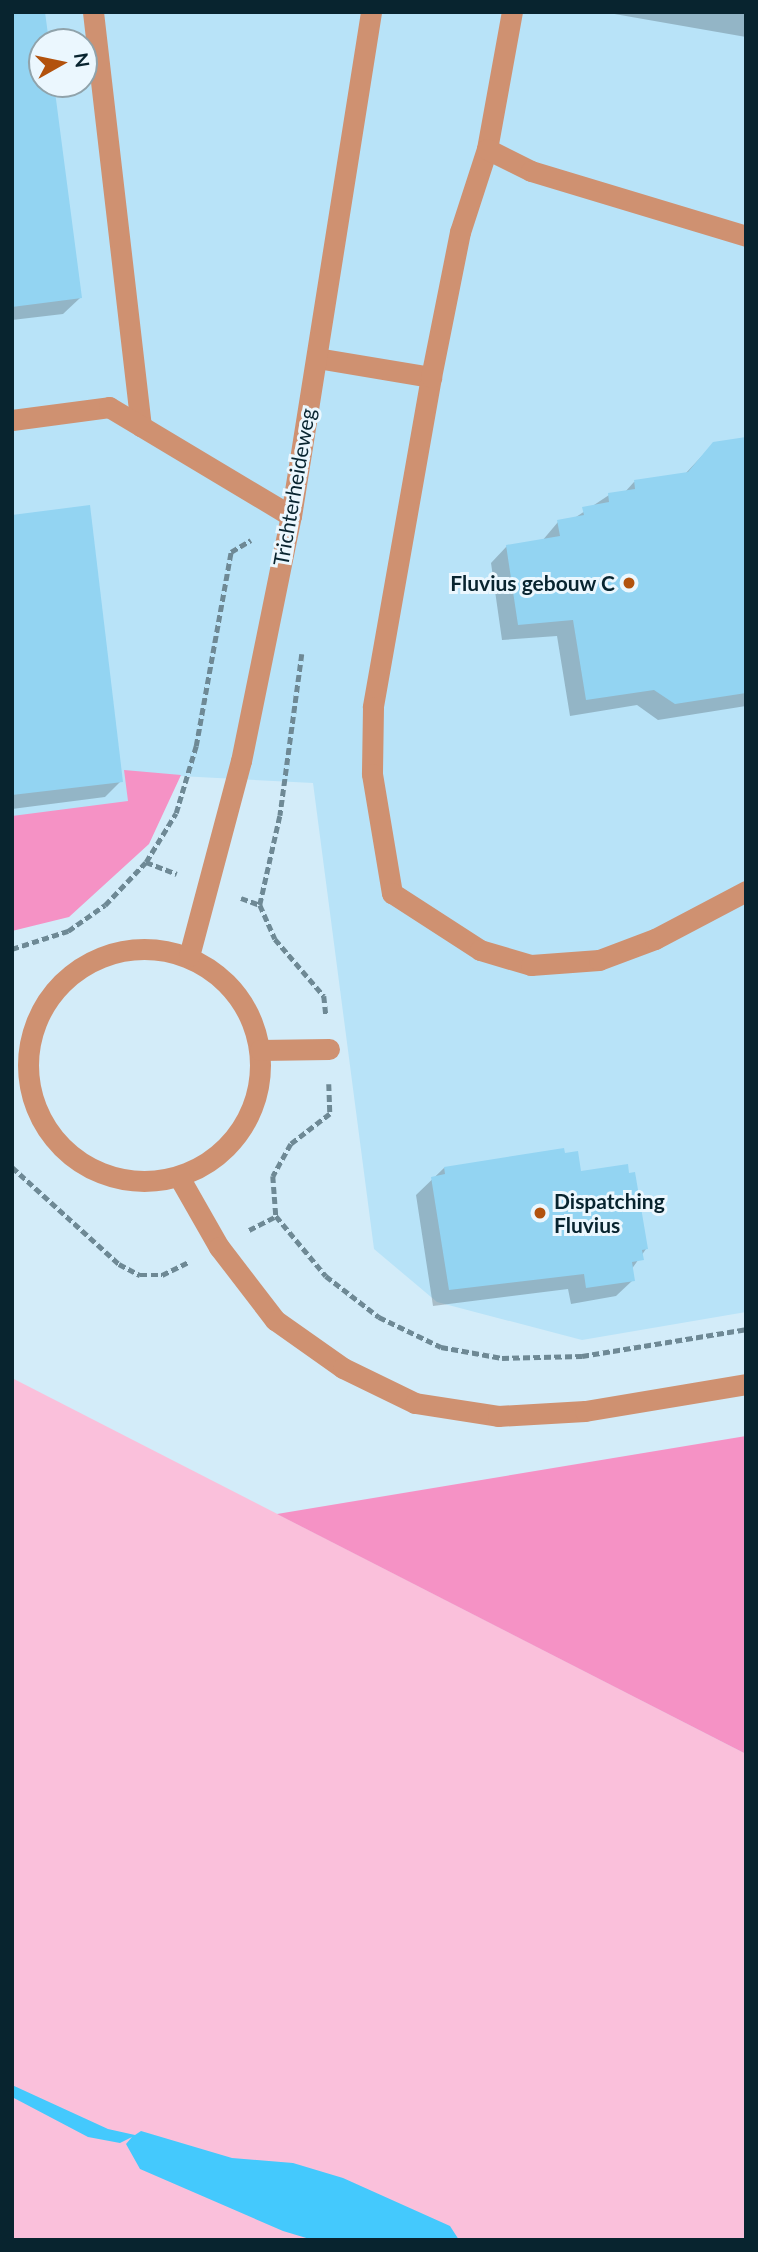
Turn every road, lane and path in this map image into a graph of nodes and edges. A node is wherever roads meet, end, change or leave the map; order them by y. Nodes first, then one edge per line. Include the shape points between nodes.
1 (93, 12) edge
2 (371, 12) edge
3 (512, 12) edge
4 (487, 149) junction
5 (746, 236) edge
6 (317, 358) junction
7 (431, 377) junction
8 (12, 420) edge
9 (141, 426) junction
10 (290, 516) junction
11 (303, 643) dead end
12 (746, 891) edge
13 (12, 949) edge
14 (189, 957) junction
15 (22, 1026) edge
16 (329, 1049) junction
17 (260, 1050) junction
18 (12, 1167) edge
19 (179, 1177) junction
20 (276, 1216) junction
21 (219, 1247) junction
22 (746, 1329) edge
23 (746, 1384) edge

1 - 9 street
2 - 6 street, Trichterheideweg
3 - 4 street
4 - 5 street via 531,171
4 - 7 street via 460,232
6 - 7 street
6 - 10 street, Trichterheideweg
7 - 12 street via 373,707 372,774 392,893 481,950 531,965 598,960 655,939
8 - 9 street via 109,407
9 - 10 street
10 - 13 path via 231,552 196,746 176,813 146,862 105,905 68,931
10 - 14 street, Trichterheideweg via 241,761
11 - 16 path via 280,816 260,905 275,939 324,996
14 - 15 street via 152,948 113,951 78,967
14 - 17 street via 224,979 248,1011
15 - 19 street via 36,1112 61,1147 106,1174 137,1182
16 - 17 street
16 - 20 path via 330,1114 292,1144 273,1176
17 - 19 street via 258,1090 243,1128 216,1158
18 - 21 path via 119,1264 140,1275 162,1275
19 - 21 street
20 - 21 path
20 - 22 path via 326,1276 379,1317 441,1347 502,1358 582,1356
21 - 23 street via 275,1320 343,1368 415,1403 498,1416 585,1411

